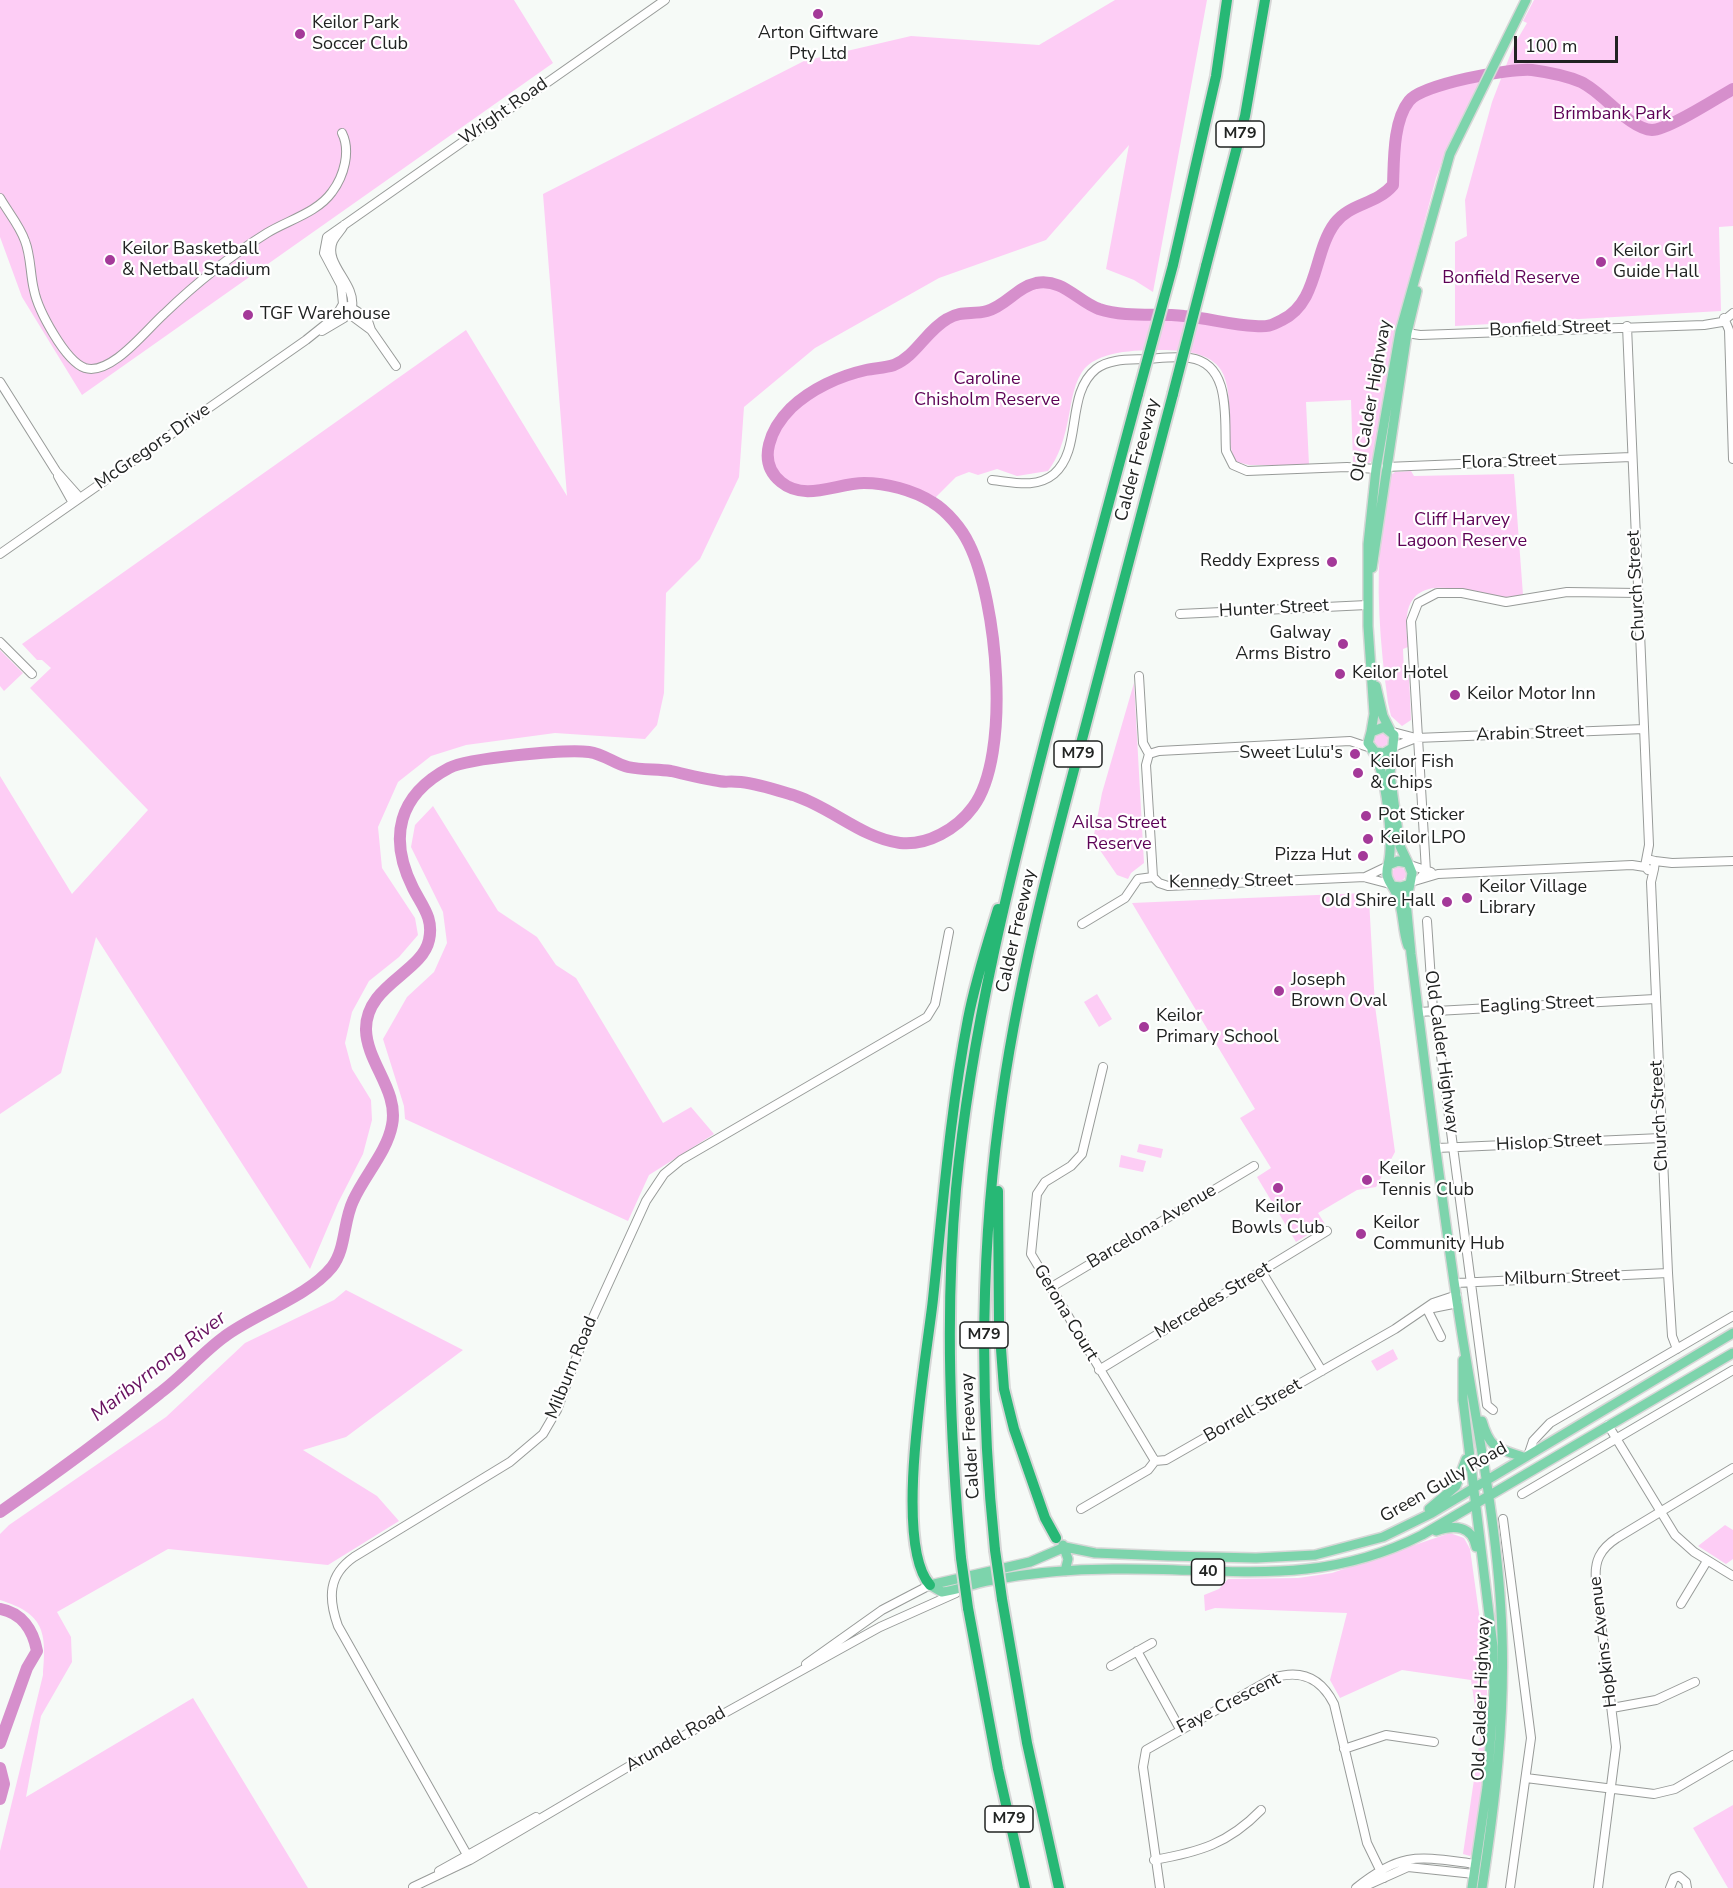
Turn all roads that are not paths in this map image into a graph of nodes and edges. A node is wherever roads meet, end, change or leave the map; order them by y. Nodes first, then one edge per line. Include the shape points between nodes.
1 (665, 0) edge
2 (1227, 0) edge
3 (1264, 0) edge
4 (1526, 0) edge
5 (342, 133) dead end
6 (0, 198) edge
7 (344, 225) junction
8 (343, 304) junction
9 (1733, 305) edge
10 (350, 310) junction
11 (1733, 313) edge
12 (1724, 319) junction
13 (1627, 326) junction
14 (1404, 332) junction
15 (306, 340) junction
16 (396, 366) dead end
17 (0, 382) edge
18 (1631, 457) junction
19 (1733, 459) edge
20 (1381, 468) junction
21 (992, 480) dead end
22 (76, 501) junction
23 (0, 554) edge
24 (1638, 593) junction
25 (1367, 605) junction
26 (1180, 614) dead end
27 (0, 642) edge
28 (32, 674) dead end
29 (1140, 676) dead end
30 (1373, 678) junction
31 (1644, 729) junction
32 (1391, 731) junction
33 (1370, 733) junction
34 (1416, 738) junction
35 (1350, 741) junction
36 (1393, 748) junction
37 (1372, 749) junction
38 (1149, 754) junction
39 (1016, 852) junction
40 (1733, 861) edge
41 (1409, 864) junction
42 (1650, 864) junction
43 (1388, 866) junction
44 (1424, 874) junction
45 (1153, 877) junction
46 (1365, 877) junction
47 (1410, 883) junction
48 (1391, 885) junction
49 (1427, 921) dead end
50 (1082, 924) dead end
51 (949, 932) dead end
52 (1411, 954) junction
53 (1655, 999) junction
54 (1434, 1010) junction
55 (1418, 1011) junction
56 (1103, 1067) dead end
57 (999, 1119) junction
58 (1661, 1138) junction
59 (1453, 1147) junction
60 (1437, 1148) junction
61 (1254, 1166) dead end
62 (1327, 1231) dead end
63 (1262, 1272) junction
64 (1668, 1274) junction
65 (1472, 1281) junction
66 (1456, 1283) junction
67 (1050, 1287) junction
68 (1458, 1299) junction
69 (1426, 1310) junction
70 (1733, 1316) edge
71 (1462, 1333) junction
72 (1733, 1333) edge
73 (1441, 1337) dead end
74 (1677, 1349) junction
75 (1733, 1353) edge
76 (1099, 1370) junction
77 (1733, 1370) edge
78 (1322, 1371) junction
79 (1473, 1393) junction
80 (1493, 1410) dead end
81 (1608, 1425) junction
82 (1616, 1438) junction
83 (1468, 1447) junction
84 (1526, 1455) junction
85 (1155, 1461) junction
86 (1733, 1468) edge
87 (1486, 1480) junction
88 (1473, 1489) junction
89 (1522, 1494) dead end
90 (1488, 1497) junction
91 (1475, 1504) junction
92 (1081, 1509) dead end
93 (1659, 1512) junction
94 (1503, 1519) dead end
95 (1406, 1527) junction
96 (1056, 1538) joint
97 (1408, 1542) junction
98 (1065, 1547) junction
99 (1707, 1562) junction
100 (1065, 1571) junction
101 (1024, 1575) junction
102 (1733, 1576) edge
103 (930, 1585) junction
104 (946, 1596) joint
105 (1681, 1604) dead end
106 (1152, 1643) dead end
107 (1493, 1647) junction
108 (1137, 1651) junction
109 (1111, 1666) dead end
110 (1695, 1682) dead end
111 (774, 1684) junction
112 (1612, 1708) junction
113 (1180, 1729) junction
114 (1434, 1742) dead end
115 (1344, 1749) junction
116 (1733, 1755) edge
117 (1526, 1778) junction
118 (1611, 1789) junction
119 (1260, 1810) dead end
120 (469, 1858) junction
121 (1154, 1860) junction
122 (1475, 1869) junction
123 (1485, 1872) junction
124 (1382, 1874) junction
125 (412, 1888) edge
126 (1025, 1888) edge
127 (1059, 1888) edge
128 (1160, 1888) edge
129 (1358, 1888) edge
130 (1472, 1888) edge
131 (1482, 1888) edge
132 (1509, 1888) edge
133 (1598, 1888) edge
134 (1670, 1888) edge
135 (1687, 1888) edge

1 - 7 street, Wright Road
2 - 39 highway, Calder Freeway / M79, bridge via 1216,76 1173,265
3 - 57 highway, Calder Freeway / M79, bridge via 1245,116 1048,870 1019,993
4 - 14 main road, Old Calder Highway via 1450,154
5 - 6 street via 347,154 336,185 327,197 255,241 197,283 118,358 100,368 84,368 65,351 37,302 25,240
7 - 8 street, Wright Road via 330,233 324,246 328,264 343,291
7 - 10 street, Wright Road via 331,252 351,288
8 - 10 street, Wright Road
8 - 15 street, McGregors Drive via 336,316
9 - 12 street
10 - 15 street, McGregors Drive
10 - 16 street, Wright Road via 371,330
11 - 12 street
12 - 13 street, Bonfield Street
12 - 19 street
13 - 14 street, Bonfield Street via 1420,335
13 - 18 street, Church Street
14 - 20 main road, Old Calder Highway
15 - 22 street, McGregors Drive
17 - 22 street
18 - 20 street, Flora Street
18 - 24 street, Church Street
20 - 21 street, Flora Street via 1254,472 1236,468 1226,451 1220,381 1203,362 1180,358 1114,361 1100,366 1084,383 1064,459 1056,472 1037,482
20 - 25 main road, Old Calder Highway
22 - 23 street, McGregors Drive
24 - 31 street, Church Street
24 - 34 street via 1567,592 1501,602 1462,593 1437,593 1418,603 1411,618
25 - 26 street, Hunter Street
25 - 30 main road, Old Calder Highway
27 - 28 street
29 - 38 street via 1143,742
30 - 32 main road, Old Calder Highway
30 - 33 main road, Old Calder Highway
31 - 34 street, Arabin Street
31 - 42 street, Church Street
32 - 33 main road via 1380,727
32 - 34 street, Arabin Street
32 - 36 main road
33 - 35 street
33 - 37 main road
34 - 36 street, Arabin Street
34 - 44 street
35 - 37 street
35 - 38 street
36 - 37 main road via 1384,753
36 - 41 main road via 1389,765 1399,840
37 - 43 main road via 1382,774 1391,846
38 - 45 street via 1146,765
39 - 103 highway via 968,1016 942,1192 913,1465 918,1554 922,1573
39 - 126 highway, Calder Freeway / M79, bridge via 978,1030 956,1189 950,1409 968,1608
40 - 42 street
41 - 43 main road via 1398,861
41 - 44 street
41 - 47 main road
42 - 44 street
42 - 53 street, Church Street
43 - 46 street, Kennedy Street
43 - 48 main road via 1386,876
44 - 47 street
45 - 46 street, Kennedy Street via 1168,886
45 - 50 street, Kennedy Street via 1138,879 1125,898
46 - 48 street, Kennedy Street
47 - 48 main road via 1401,887
47 - 52 main road, Old Calder Highway via 1406,902
48 - 52 main road, Old Calder Highway via 1398,896
49 - 54 street
51 - 120 street, Milburn Road via 934,1004 927,1017 681,1160 658,1180 590,1324 557,1410 538,1440 510,1462 354,1557 337,1572 331,1596 339,1626
52 - 55 main road, Old Calder Highway
53 - 54 street, Eagling Street
53 - 58 street, Church Street
54 - 55 street, Eagling Street
54 - 59 street
55 - 60 main road, Old Calder Highway
56 - 67 street, Gerona Court via 1082,1154 1071,1167 1045,1182 1037,1194 1031,1254
57 - 96 highway via 997,1216 1004,1389 1045,1518
57 - 127 highway, Calder Freeway / M79, bridge via 985,1290 986,1435 1002,1599 1027,1743
58 - 59 street, Hislop Street
58 - 64 street, Church Street
59 - 60 street, Hislop Street
59 - 65 street
60 - 66 main road, Old Calder Highway
61 - 67 street, Barcelona Avenue
62 - 63 street, Mercedes Street
63 - 76 street, Mercedes Street
63 - 78 street
64 - 65 street, Milburn Street
64 - 74 street, Church Street via 1672,1336
65 - 66 street, Milburn Street
65 - 80 street via 1487,1405
66 - 68 main road, Old Calder Highway
67 - 76 street, Gerona Court
68 - 69 street, Borrell Street
68 - 71 main road, Old Calder Highway
69 - 73 street
69 - 78 street, Borrell Street
70 - 74 street
71 - 79 main road, Old Calder Highway
71 - 83 main road, Old Calder Highway
72 - 84 main road, Green Gully Road / 40
74 - 84 street via 1542,1430
75 - 81 main road, Green Gully Road / 40
76 - 85 street, Gerona Court
77 - 82 street
78 - 85 street, Borrell Street via 1166,1460
79 - 84 main road via 1491,1443 1502,1450
79 - 87 main road, Old Calder Highway
81 - 82 street
81 - 90 main road, Green Gully Road / 40
82 - 89 street
82 - 93 street
83 - 88 main road, Old Calder Highway
83 - 95 main road via 1465,1469 1456,1486
84 - 87 main road, Green Gully Road / 40
85 - 92 street, Borrell Street via 1148,1470
86 - 93 street, Hopkins Avenue
87 - 88 main road, Green Gully Road / 40
87 - 90 main road, Old Calder Highway
88 - 91 main road, Old Calder Highway
88 - 95 main road, Green Gully Road / 40
90 - 91 main road, Green Gully Road / 40
90 - 123 main road, Old Calder Highway via 1500,1591 1503,1686
91 - 97 main road, Green Gully Road / 40
91 - 107 main road, Old Calder Highway
93 - 99 street via 1685,1545
93 - 112 street, Hopkins Avenue via 1609,1543 1596,1563
94 - 117 street via 1530,1729
95 - 98 main road, Green Gully Road / 40 via 1363,1544 1315,1556 1168,1556 1095,1553
96 - 98 main road
97 - 100 main road, Green Gully Road / 40 via 1376,1556 1304,1570
97 - 107 main road via 1453,1527 1472,1535
98 - 100 main road
98 - 103 main road via 1030,1562
99 - 102 street
99 - 105 street
100 - 101 main road, Green Gully Road
101 - 103 main road via 946,1591 937,1591
101 - 104 street, Green Gully Road
103 - 111 street, Arundel Road via 881,1611
104 - 111 street, Arundel Road
106 - 108 street
107 - 122 main road, Old Calder Highway via 1493,1726
108 - 109 street
108 - 113 street
110 - 112 street via 1656,1700
111 - 120 street, Arundel Road
112 - 118 street, Hopkins Avenue via 1616,1748
113 - 115 street, Faye Crescent via 1273,1678 1299,1674 1314,1679 1329,1695
113 - 121 street, Faye Crescent via 1151,1745 1142,1760
114 - 115 street via 1386,1735
115 - 124 street, Faye Crescent via 1367,1842
116 - 118 street via 1670,1791 1648,1794
117 - 118 street
117 - 132 street
118 - 133 street, Hopkins Avenue
119 - 121 street via 1249,1822 1205,1849
120 - 125 street, Arundel Road
121 - 128 street, Faye Crescent
122 - 123 main road
122 - 124 street via 1414,1867
122 - 130 main road, Old Calder Highway
123 - 131 main road, Old Calder Highway
124 - 129 street
134 - 135 street via 1679,1876

